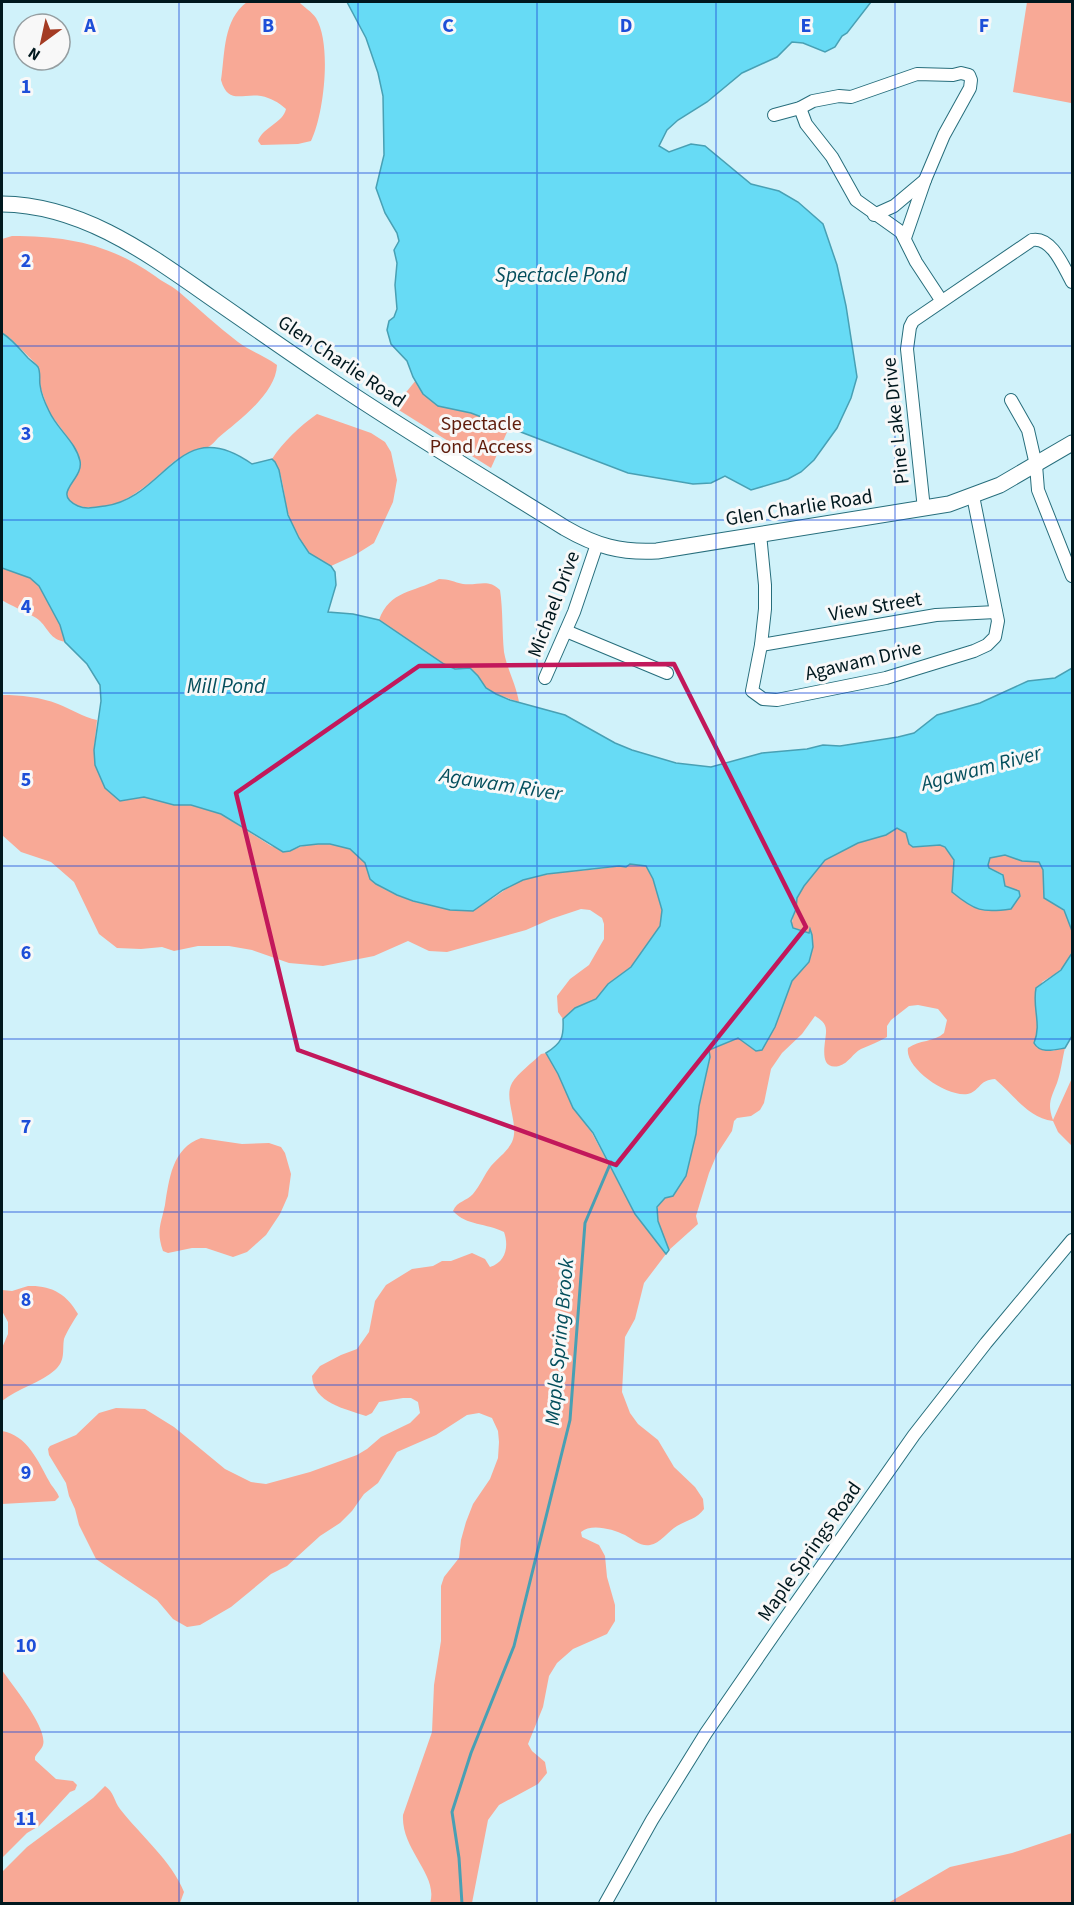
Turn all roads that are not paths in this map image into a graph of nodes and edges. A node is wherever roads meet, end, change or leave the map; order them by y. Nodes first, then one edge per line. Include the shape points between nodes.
1 (800, 108) junction
2 (774, 115) dead end
3 (925, 180) junction
4 (2, 204) edge
5 (874, 215) junction
6 (905, 238) junction
7 (1072, 282) edge
8 (941, 300) junction
9 (1011, 400) dead end
10 (1072, 443) edge
11 (1036, 465) junction
12 (973, 496) junction
13 (924, 509) junction
14 (760, 534) junction
15 (597, 544) junction
16 (1072, 576) edge
17 (996, 612) junction
18 (566, 631) junction
19 (761, 645) junction
20 (667, 674) dead end
21 (545, 678) dead end
22 (1072, 1240) edge
23 (605, 1904) edge

1 - 2 street
1 - 3 street via 813,101 851,97 917,74 969,75 969,88
1 - 5 street via 806,124 832,157 852,195
3 - 5 street via 894,206
3 - 6 street
4 - 15 street, Glen Charlie Road via 60,213 124,240 395,422
5 - 6 street
6 - 8 street
7 - 8 street, Pine Lake Drive via 1048,244 1036,239
8 - 13 street, Pine Lake Drive via 913,321 907,344
9 - 11 street via 1028,430
10 - 11 street, Glen Charlie Road
11 - 12 street, Glen Charlie Road
11 - 16 street via 1038,490
12 - 13 street, Glen Charlie Road
12 - 17 street, Agawam Drive
13 - 14 street, Glen Charlie Road
14 - 15 street, Glen Charlie Road via 640,552
14 - 19 street, Agawam Drive via 766,596
15 - 18 street, Michael Drive
17 - 19 street, View Street via 936,615
17 - 19 street, Agawam Drive via 996,634 980,649 886,678 777,700 763,699 752,691
18 - 20 street
18 - 21 street, Michael Drive
22 - 23 street, Maple Springs Road via 914,1435 695,1751

